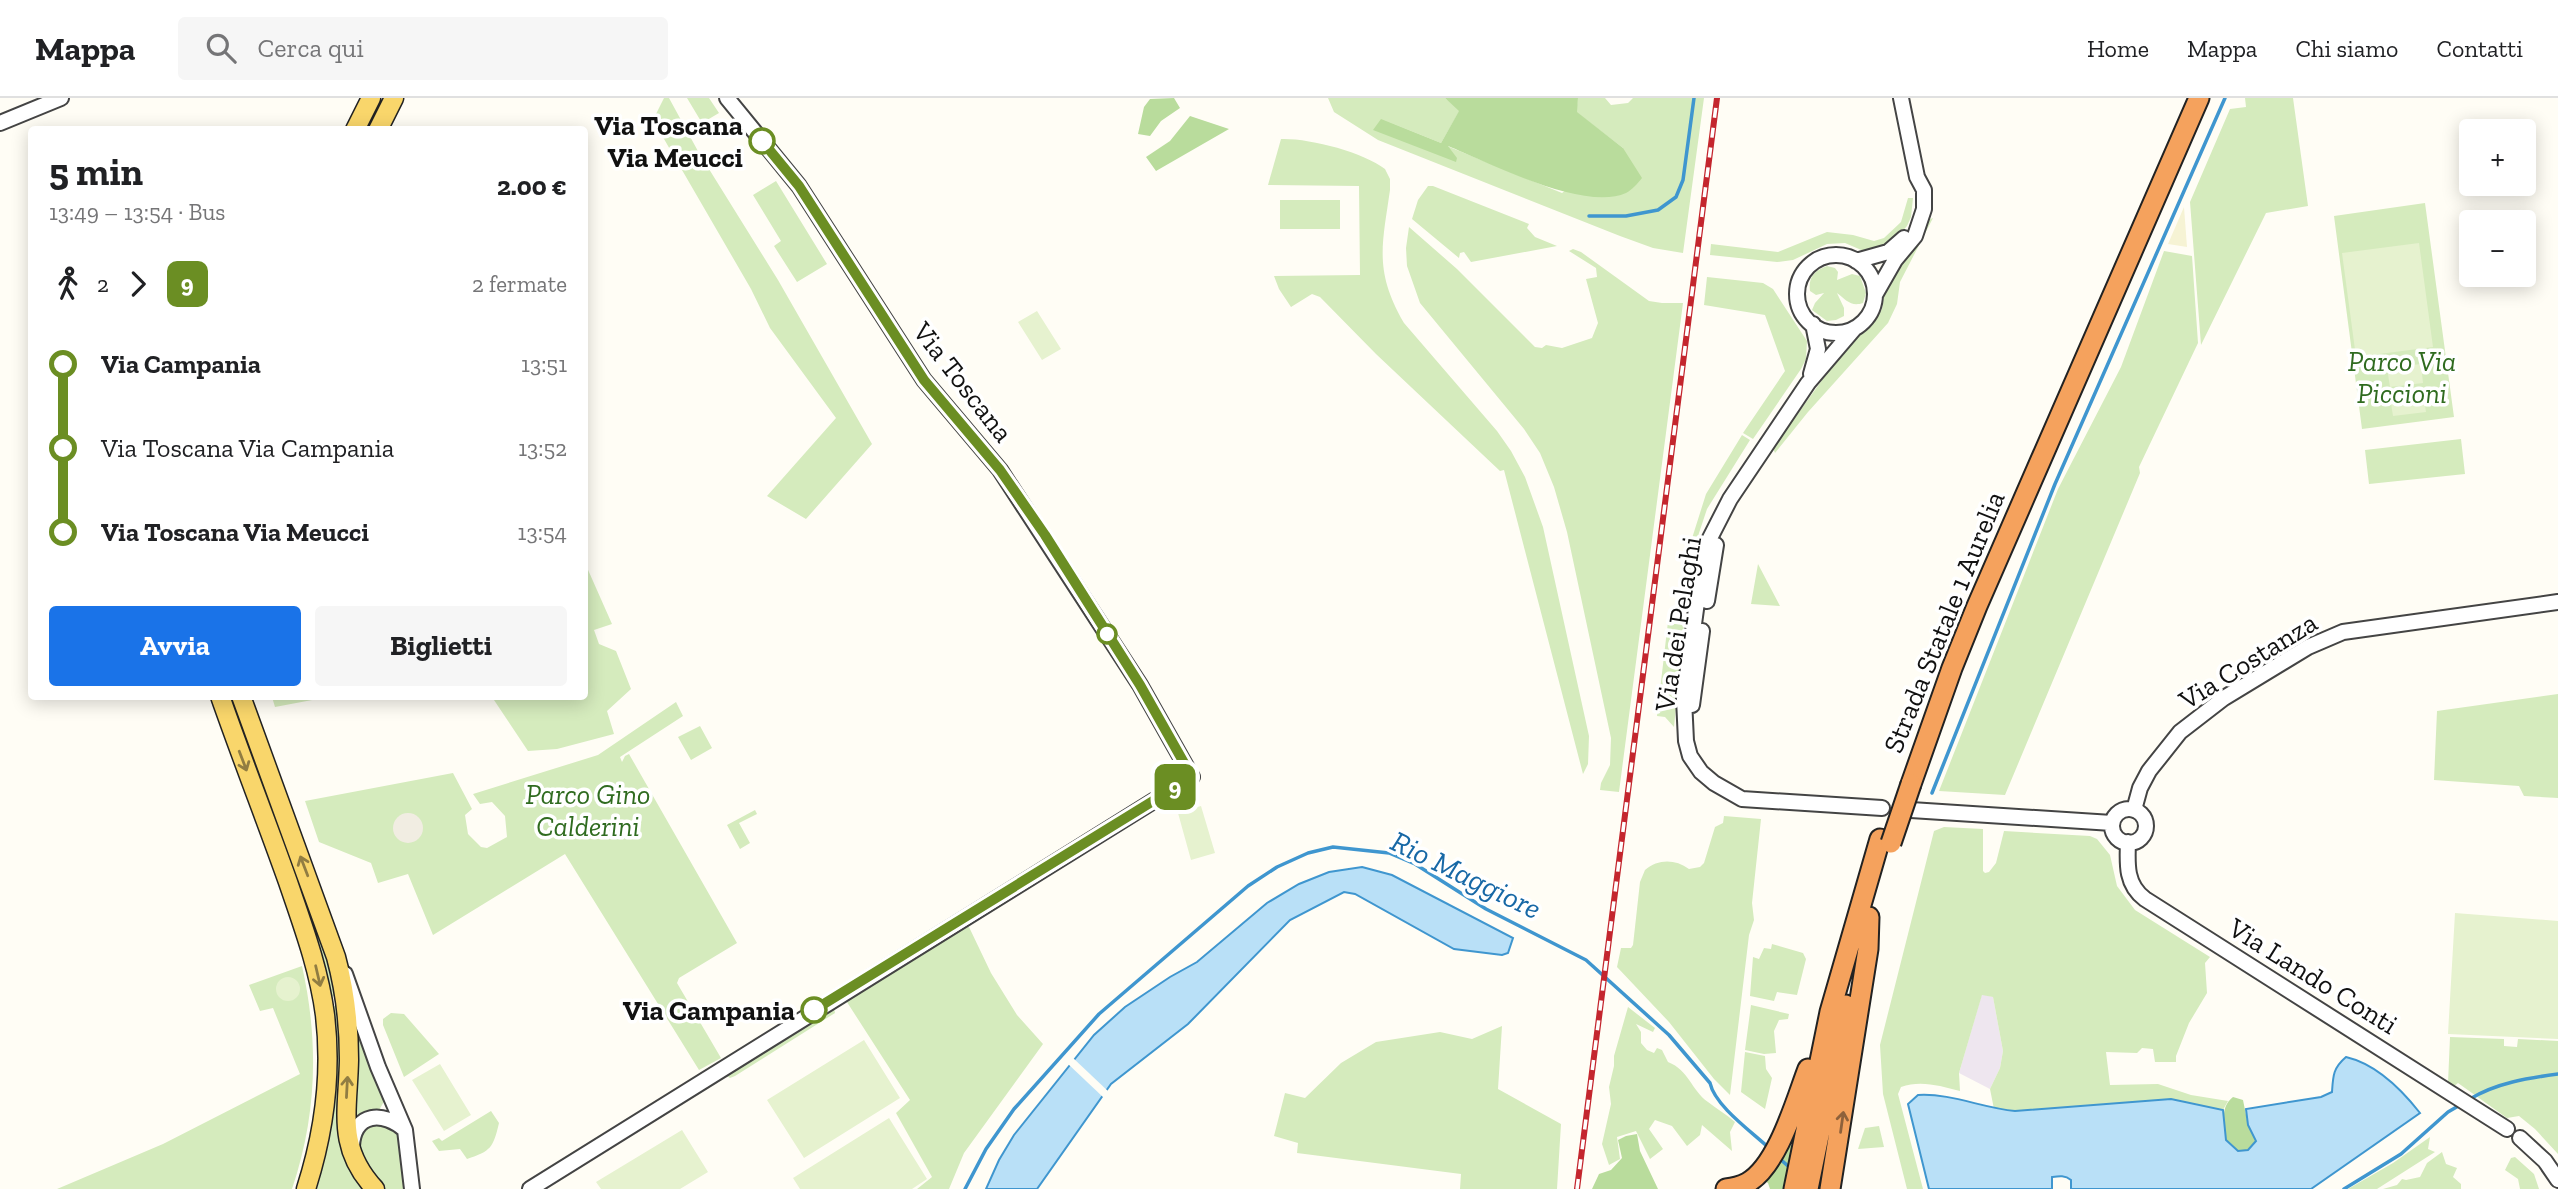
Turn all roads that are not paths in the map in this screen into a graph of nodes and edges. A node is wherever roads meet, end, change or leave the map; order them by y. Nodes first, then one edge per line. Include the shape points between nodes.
1 (61, 98) edge
2 (371, 98) edge
3 (394, 98) edge
4 (727, 98) edge
5 (1901, 98) edge
6 (2185, 98) edge
7 (2199, 98) edge
8 (0, 123) edge
9 (357, 126) edge
10 (380, 126) edge
11 (1917, 177) junction
12 (1856, 261) junction
13 (1875, 295) junction
14 (1813, 324) junction
15 (1855, 328) junction
16 (1808, 383) junction
17 (2558, 603) edge
18 (221, 700) edge
19 (242, 700) edge
20 (1905, 783) junction
21 (1882, 808) dead end
22 (1911, 810) dead end
23 (2134, 810) junction
24 (2112, 822) junction
25 (1885, 841) junction
26 (2128, 842) junction
27 (1869, 917) junction
28 (338, 962) junction
29 (1830, 1012) junction
30 (2507, 1129) dead end
31 (405, 1130) junction
32 (2520, 1138) dead end
33 (352, 1154) junction
34 (2558, 1180) edge
35 (306, 1189) edge
36 (375, 1189) edge
37 (412, 1189) edge
38 (530, 1189) edge
39 (1726, 1189) edge
40 (1794, 1189) edge
41 (1808, 1189) edge
42 (1830, 1189) edge

1 - 8 street
2 - 9 main road
3 - 10 main road
4 - 38 street, Via Toscana via 799,186 924,380 1000,470 1133,674 1192,777
5 - 11 street
6 - 20 highway, Strada Statale 1 Aurelia via 1967,599
7 - 20 highway, Strada Statale 1 Aurelia via 1996,562
11 - 12 street via 1914,215 1904,237 1888,252
11 - 13 street via 1925,196 1921,222
12 - 13 street via 1869,272
12 - 14 street via 1831,255 1808,267 1799,283 1798,303
13 - 15 street via 1869,314
14 - 15 street via 1833,332
14 - 16 street, Via dei Pelaghi via 1818,349
15 - 16 street, Via dei Pelaghi
16 - 21 street, Via dei Pelaghi via 1730,499 1708,542 1684,699 1687,749 1697,768 1742,799
17 - 23 street, Via Costanza via 2359,629 2308,647 2224,698 2180,732 2148,771
18 -> 35 main road via 320,984 327,1086 320,1140
28 -> 19 main road
20 - 25 highway, Strada Statale 1 Aurelia
22 - 24 street
23 - 24 street via 2121,810
23 - 26 street via 2144,818 2145,828 2138,840
24 - 26 street via 2114,835
25 - 27 highway, Strada Statale 1 Aurelia
25 - 29 highway, Strada Statale 1 Aurelia
26 - 30 street, Via Lando Conti via 2129,876 2137,893
27 - 41 highway, Strada Statale 1 Aurelia via 1846,1003
42 -> 27 highway
28 - 31 street
33 -> 28 main road via 345,1128 349,1060
29 - 39 highway via 1786,1125 1764,1168 1746,1184
29 - 40 highway, Strada Statale 1 Aurelia
31 - 33 street via 387,1118 369,1119 355,1131
31 - 37 street
32 - 34 street
33 - 36 main road

